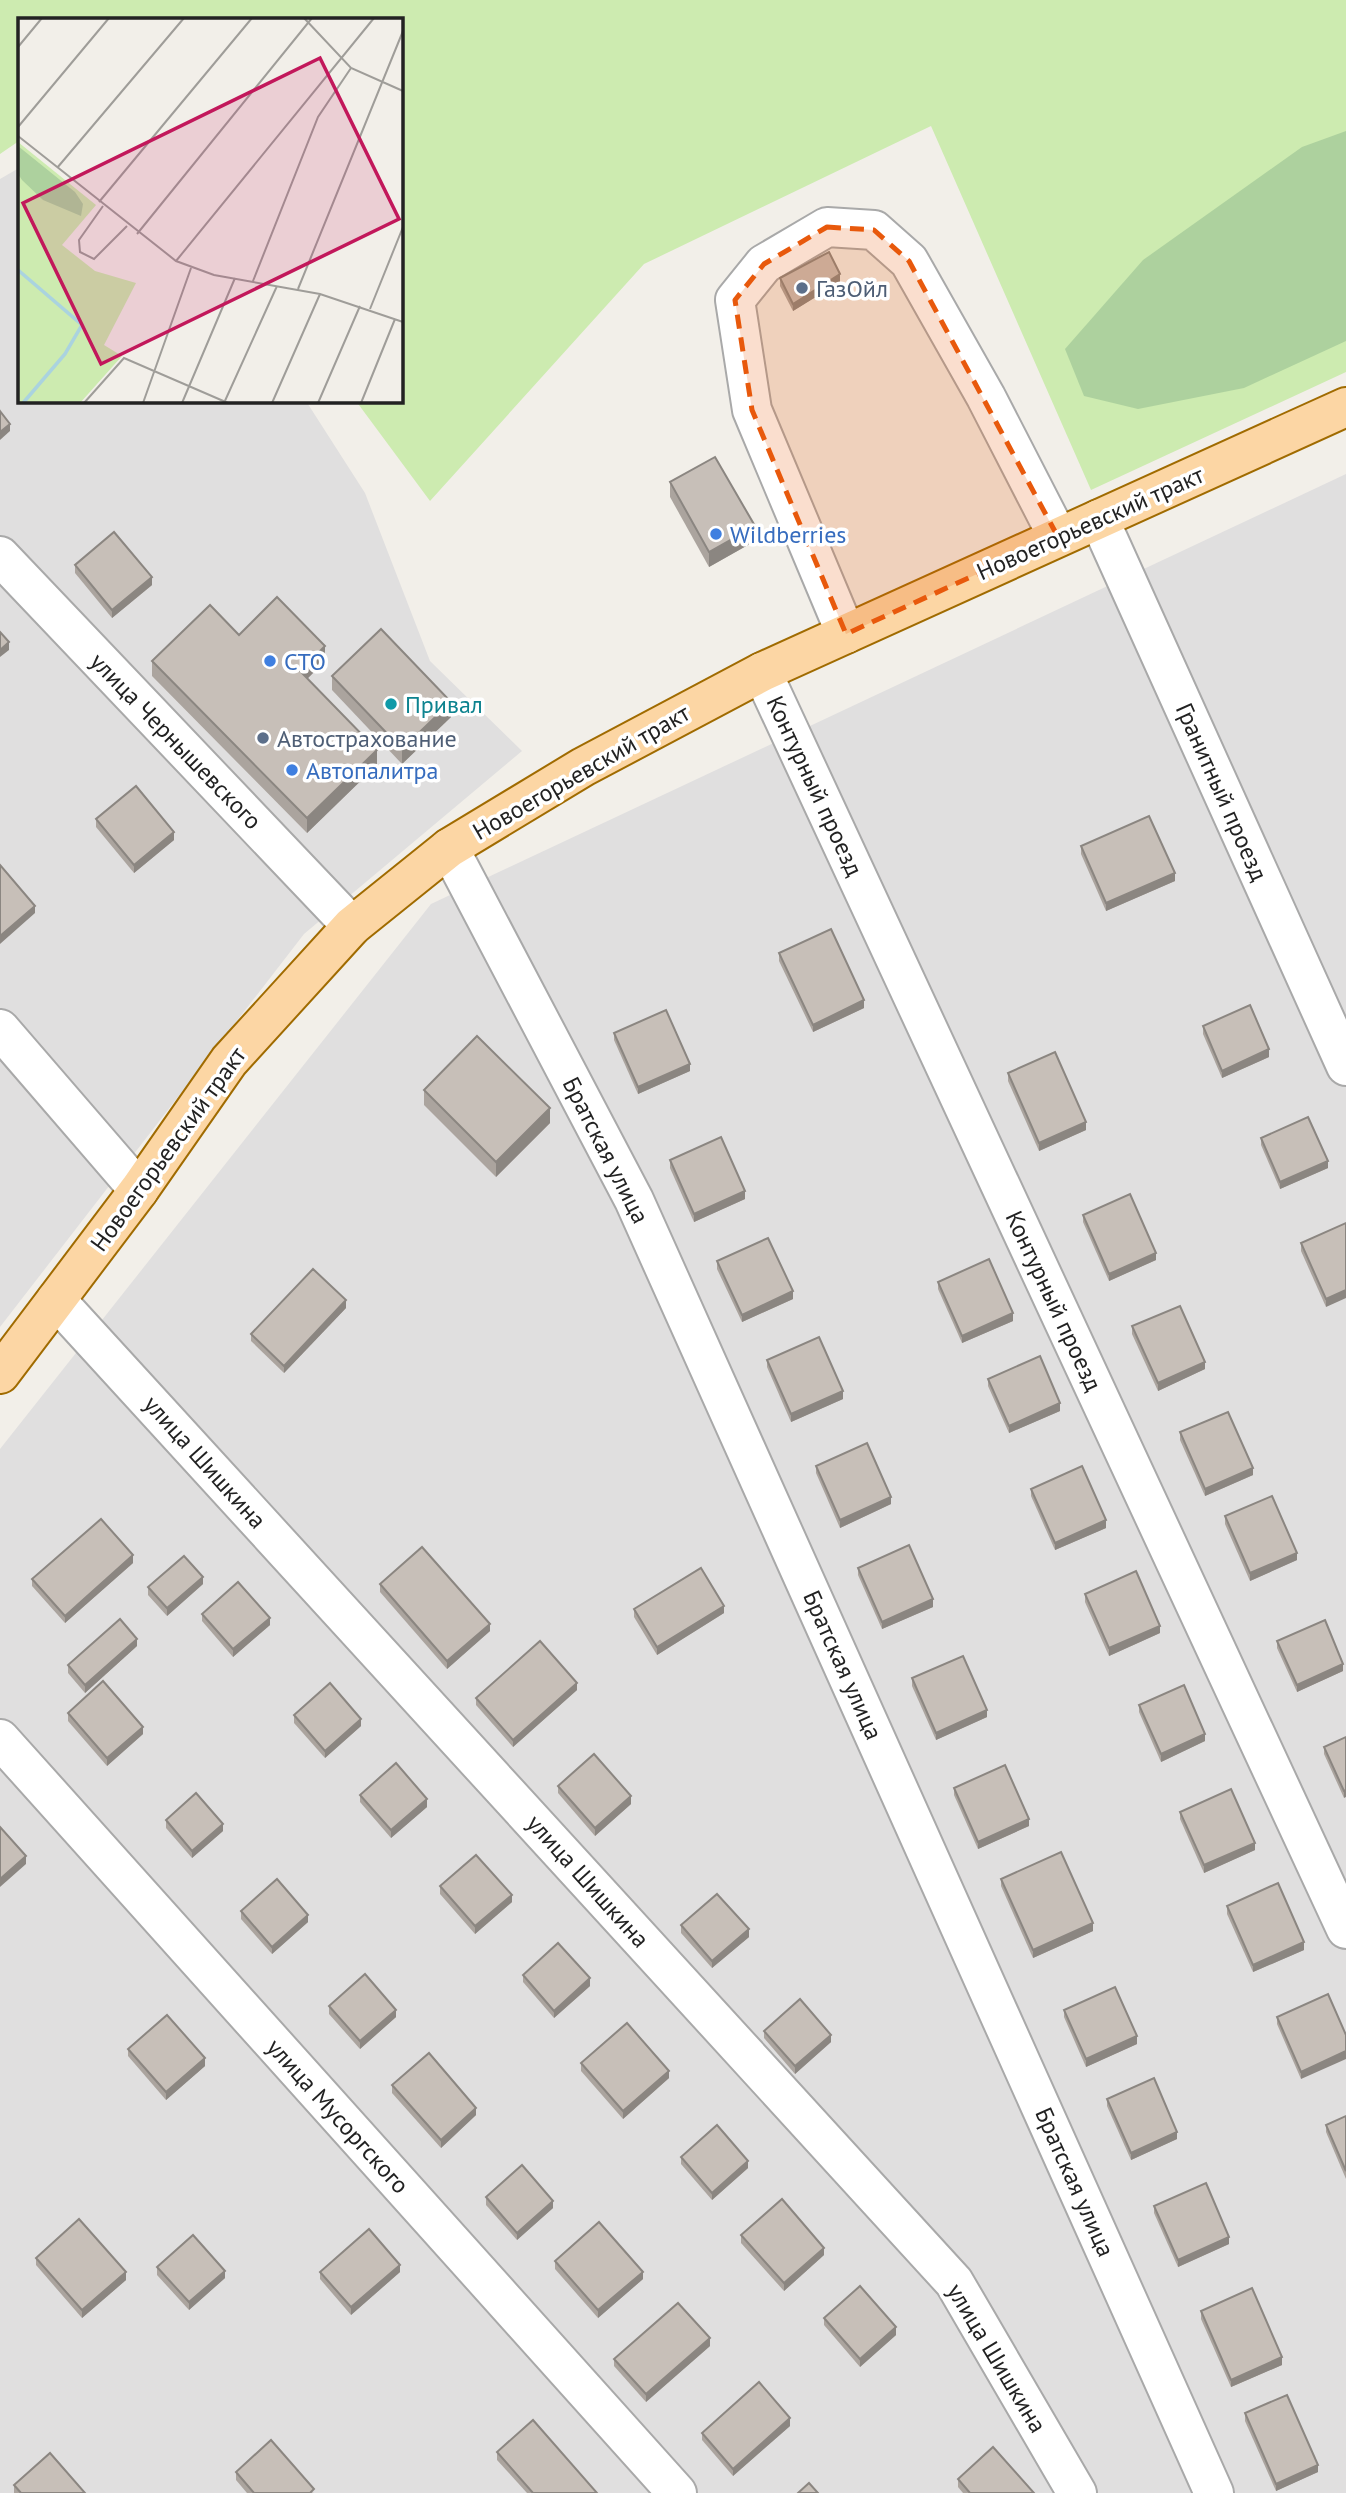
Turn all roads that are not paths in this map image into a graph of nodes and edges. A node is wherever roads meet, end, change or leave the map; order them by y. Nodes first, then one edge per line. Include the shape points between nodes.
1 (1346, 407) edge
2 (1099, 519) junction
3 (1058, 537) junction
4 (0, 556) edge
5 (846, 634) junction
6 (762, 672) junction
7 (449, 848) junction
8 (352, 926) junction
9 (0, 1029) edge
10 (1346, 1066) edge
11 (139, 1190) junction
12 (56, 1300) junction
13 (0, 1374) edge
14 (0, 1739) edge
15 (1346, 1929) edge
16 (677, 2493) edge
17 (1077, 2493) edge
18 (1214, 2493) edge

1 - 2 main road, Новоегорьевский тракт
2 - 3 main road, Новоегорьевский тракт
2 - 10 street, Гранитный проезд
3 - 5 main road, Новоегорьевский тракт
3 - 5 street via 909,261 874,230 827,227 764,264 734,300 752,410
4 - 8 street, улица Чернышевского
5 - 6 main road, Новоегорьевский тракт
6 - 7 main road, Новоегорьевский тракт via 583,767
6 - 15 street, Контурный проезд
7 - 8 main road, Новоегорьевский тракт
7 - 18 street, Братская улица via 634,1200
8 - 11 main road, Новоегорьевский тракт via 229,1061
9 - 11 street
11 - 12 main road, Новоегорьевский тракт
12 - 13 main road, Новоегорьевский тракт
12 - 17 street, улица Шишкина via 954,2282
14 - 16 street, улица Мусоргского

